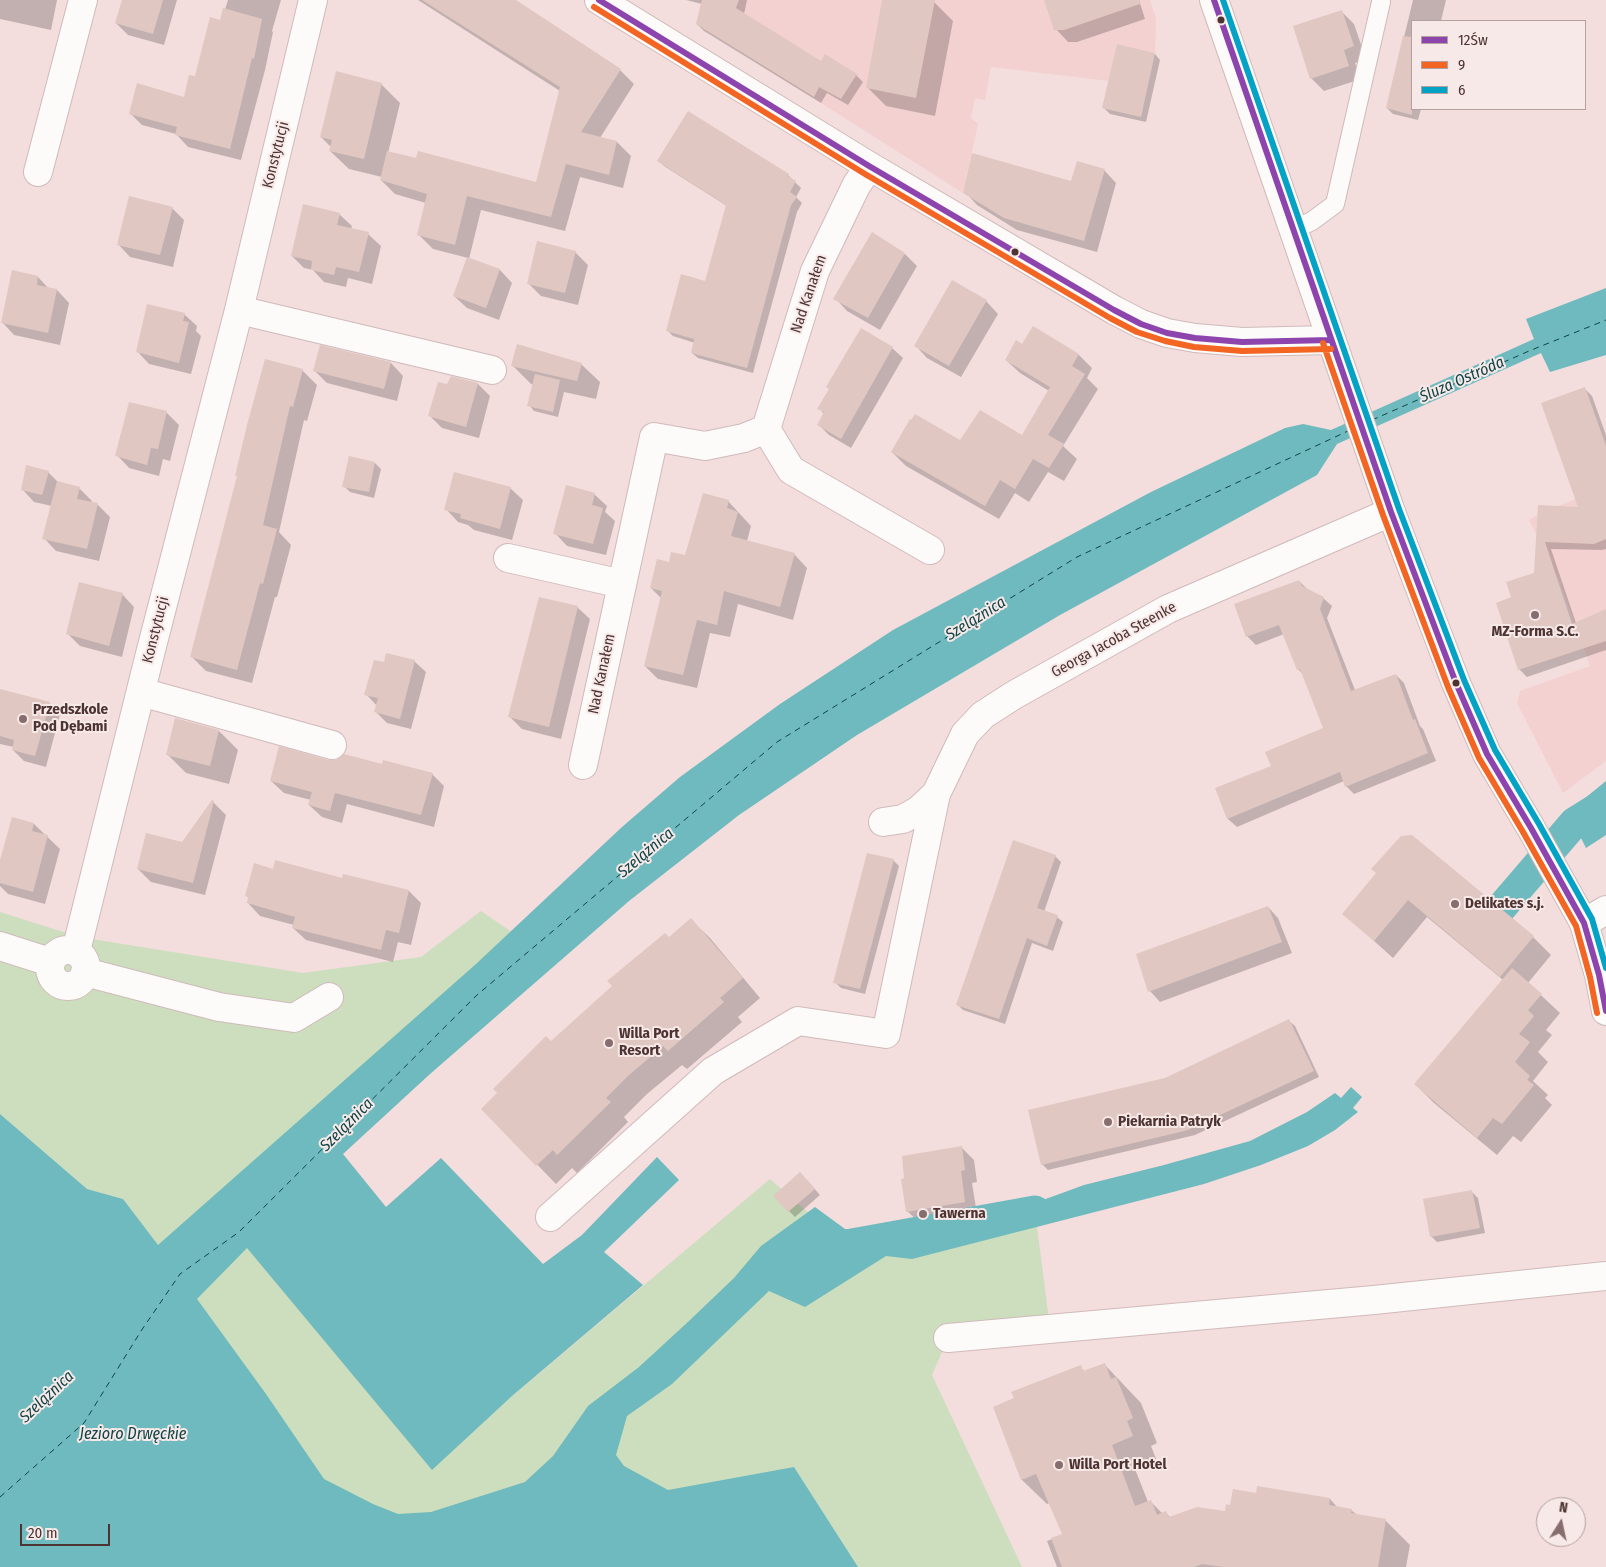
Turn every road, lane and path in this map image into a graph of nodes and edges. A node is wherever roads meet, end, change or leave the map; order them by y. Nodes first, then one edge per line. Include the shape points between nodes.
1 (83, 0) edge
2 (313, 0) edge
3 (599, 0) edge
4 (1214, 0) edge
5 (1381, 2) dead end
6 (869, 166) junction
7 (38, 172) dead end
8 (1293, 230) junction
9 (239, 310) junction
10 (1331, 340) junction
11 (492, 370) dead end
12 (766, 429) junction
13 (1387, 502) junction
14 (930, 550) dead end
15 (508, 558) dead end
16 (622, 584) junction
17 (141, 692) junction
18 (332, 745) dead end
19 (582, 765) dead end
20 (936, 794) junction
21 (883, 822) dead end
22 (1595, 917) edge
23 (0, 946) edge
24 (81, 962) junction
25 (330, 997) dead end
26 (1606, 1011) edge
27 (550, 1217) dead end
28 (1606, 1276) edge
29 (948, 1338) dead end

1 - 7 street
2 - 9 street, Konstytucji
3 - 6 street
4 - 8 street
5 - 8 lane via 1335,204
6 - 10 street via 1141,324 1195,338 1242,342
6 - 12 street, Nad Kanałem via 815,271
8 - 10 street
9 - 11 street
9 - 17 street, Konstytucji
10 - 13 street
12 - 14 street via 791,470
12 - 16 street, Nad Kanałem via 744,438 705,446 654,437
13 - 20 street, Georga Jacoba Steenke via 1168,608 1006,700 983,715 965,734
13 - 22 street via 1483,745 1559,876
15 - 16 street
16 - 19 street, Nad Kanałem
17 - 18 street
17 - 24 street, Konstytucji
20 - 21 street, Georga Jacoba Steenke via 903,819
20 - 27 street via 886,1034 798,1021 713,1071
22 - 26 street via 1599,975
23 - 24 street via 50,962 58,952 70,950
24 - 25 street via 219,1007 294,1018
28 - 29 street

